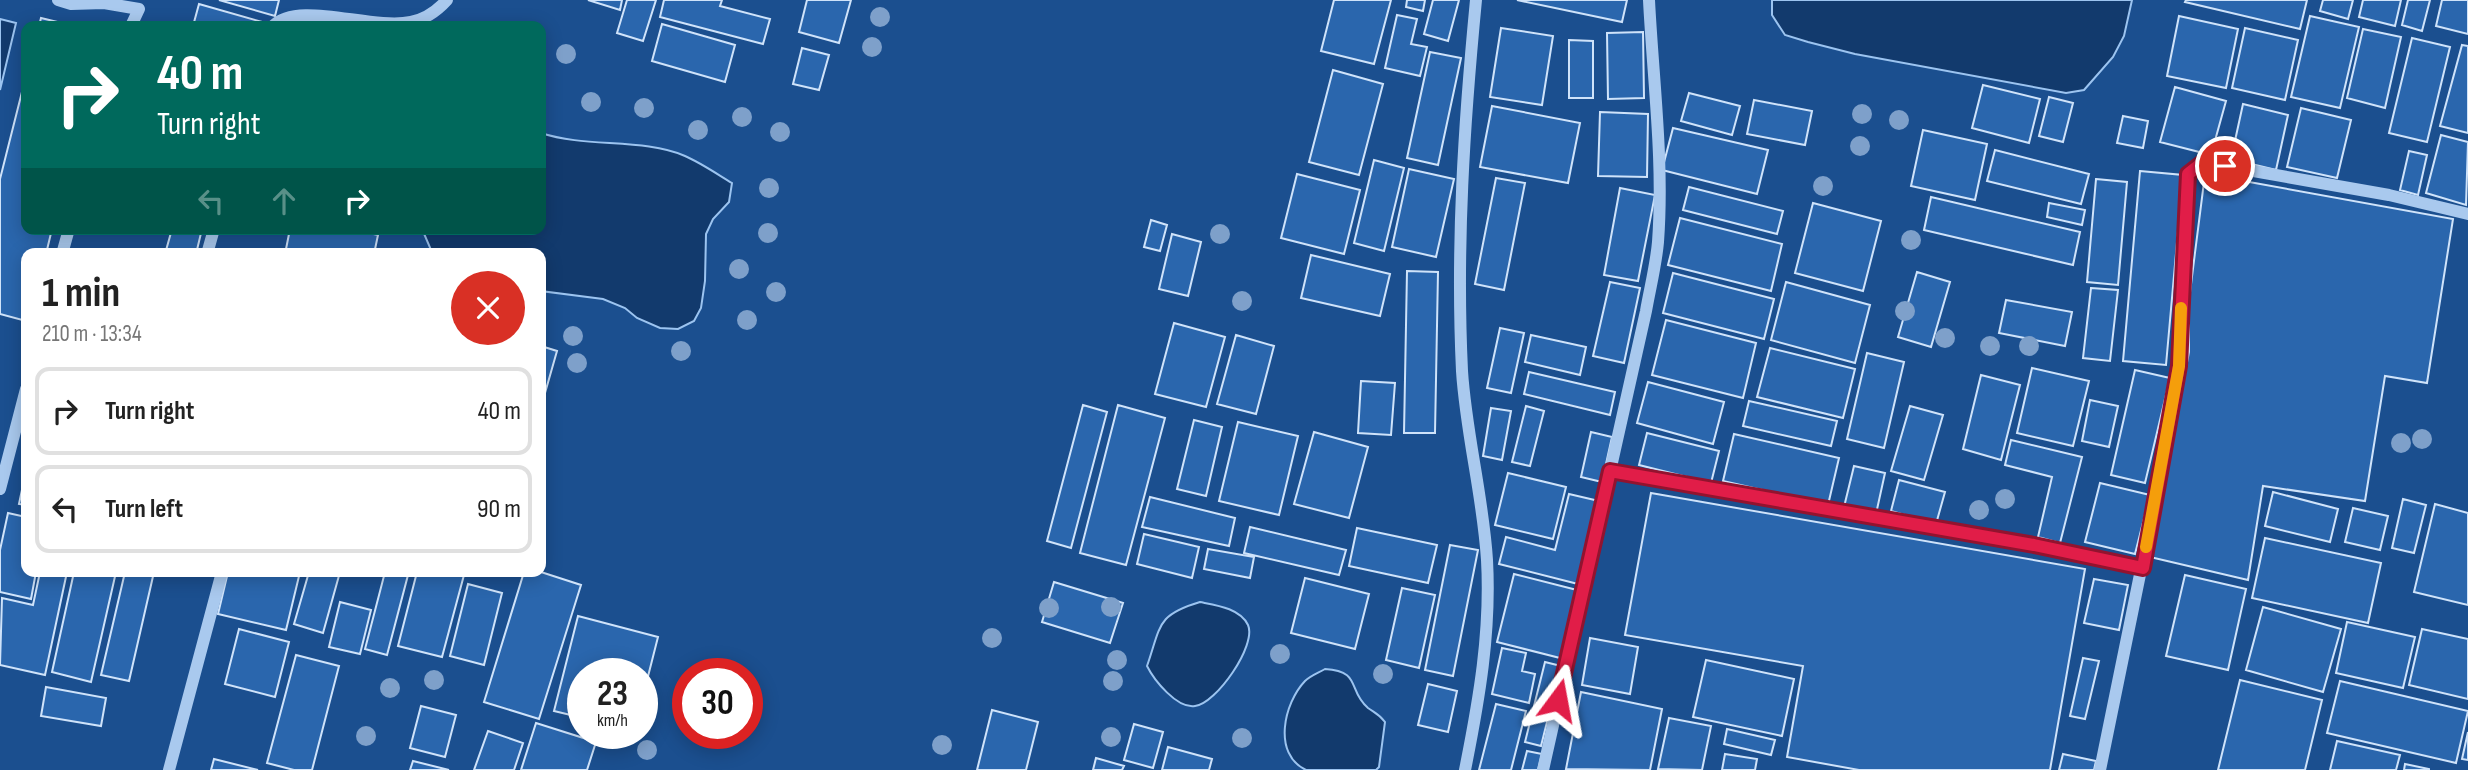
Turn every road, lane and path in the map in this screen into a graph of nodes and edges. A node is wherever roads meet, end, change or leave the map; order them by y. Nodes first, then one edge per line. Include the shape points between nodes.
1 (58, 0) edge
2 (447, 0) edge
3 (1476, 0) edge
4 (1649, 0) edge
5 (133, 21) edge
6 (276, 21) edge
7 (373, 21) edge
8 (413, 21) edge
9 (2468, 214) edge
10 (21, 408) edge
11 (1610, 471) junction
12 (0, 489) edge
13 (2143, 568) junction
14 (221, 577) edge
15 (169, 770) edge
16 (1465, 770) edge
17 (1543, 770) edge
18 (2100, 770) edge

1 - 5 street via 139,9
2 - 8 street via 434,14
3 - 16 street via 1464,131 1459,284 1463,374 1486,558 1488,624
4 - 11 street via 1659,173 1657,244
6 - 7 street via 292,8 316,5
9 - 13 street via 2225,166 2202,163 2188,174 2179,366
10 - 12 street
11 - 13 street
11 - 17 street
13 - 18 street
14 - 15 street

